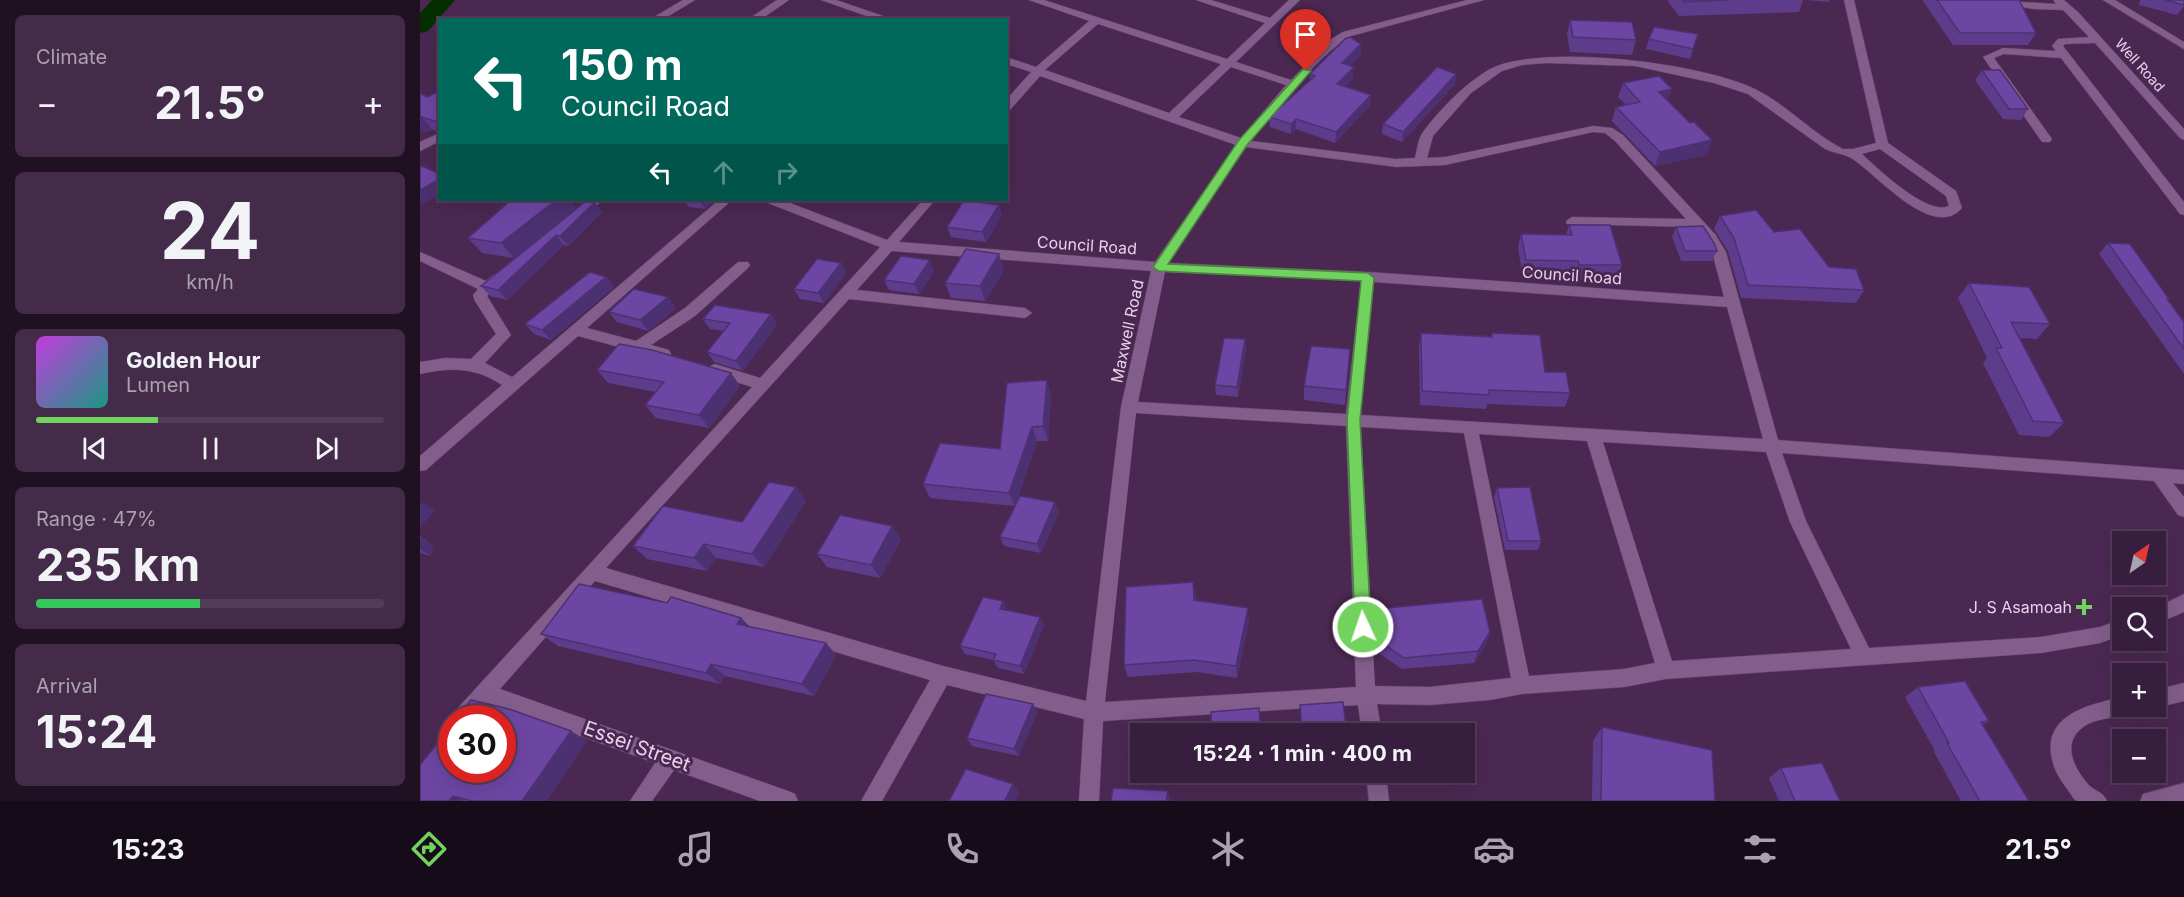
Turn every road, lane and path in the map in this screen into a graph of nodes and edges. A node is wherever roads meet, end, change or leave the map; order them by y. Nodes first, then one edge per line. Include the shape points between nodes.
1 (690, 0) edge
2 (784, 0) edge
3 (826, 0) edge
4 (1034, 0) edge
5 (1201, 0) edge
6 (1295, 0) edge
7 (1479, 0) edge
8 (1848, 0) edge
9 (1996, 0) edge
10 (2108, 0) edge
11 (2067, 5) edge
12 (873, 13) junction
13 (658, 18) edge
14 (755, 18) edge
15 (866, 18) edge
16 (885, 18) edge
17 (1097, 20) junction
18 (1273, 22) junction
19 (2156, 29) junction
20 (2184, 34) edge
21 (2098, 40) junction
22 (2184, 46) edge
23 (2063, 55) junction
24 (1008, 61) edge
25 (1230, 63) junction
26 (1038, 71) junction
27 (1293, 84) junction
28 (1008, 106) edge
29 (1171, 118) junction
30 (2184, 136) edge
31 (438, 137) edge
32 (2046, 139) dead end
33 (1243, 143) junction
34 (423, 145) edge
35 (1882, 145) junction
36 (438, 149) edge
37 (1853, 153) junction
38 (1420, 163) junction
39 (596, 201) edge
40 (725, 201) edge
41 (775, 201) edge
42 (928, 201) edge
43 (2184, 211) edge
44 (570, 221) edge
45 (1572, 221) dead end
46 (1696, 223) junction
47 (889, 246) junction
48 (420, 256) edge
49 (743, 265) dead end
50 (1159, 267) junction
51 (506, 272) edge
52 (1368, 278) junction
53 (487, 287) junction
54 (846, 294) junction
55 (1732, 302) junction
56 (1026, 313) dead end
57 (576, 330) junction
58 (638, 347) junction
59 (673, 357) edge
60 (476, 364) junction
61 (696, 364) edge
62 (420, 368) edge
63 (511, 384) junction
64 (764, 385) junction
65 (1128, 407) junction
66 (1353, 420) junction
67 (1470, 427) junction
68 (1593, 436) junction
69 (1773, 446) junction
70 (420, 465) edge
71 (2159, 476) junction
72 (2184, 477) edge
73 (2184, 510) edge
74 (592, 572) junction
75 (2184, 602) edge
76 (2166, 612) edge
77 (2112, 631) edge
78 (1864, 656) junction
79 (1666, 670) junction
80 (943, 675) junction
81 (1522, 685) junction
82 (2184, 692) edge
83 (485, 693) junction
84 (1366, 695) junction
85 (2166, 696) edge
86 (474, 705) edge
87 (2112, 709) edge
88 (1094, 712) junction
89 (1370, 723) edge
90 (671, 758) junction
91 (1377, 783) edge
92 (2184, 792) edge
93 (640, 801) edge
94 (788, 801) edge
95 (871, 801) edge
96 (1089, 801) edge
97 (1379, 801) edge
98 (2097, 801) edge
99 (2150, 801) edge

1 - 13 street
2 - 14 street
3 - 12 street
4 - 17 street
5 - 18 street
6 - 18 street
7 - 27 street, Maxwell Road via 1347,34 1335,41
8 - 35 street
9 - 11 street via 2034,6
10 - 19 street
11 - 21 street, Well Road
12 - 15 street
12 - 16 street
17 - 25 street
17 - 26 street
18 - 25 street
19 - 20 street
19 - 22 street
21 - 23 street via 2062,41 2056,46
21 - 30 street, Well Road
23 - 32 street via 2003,51 1988,57
23 - 43 street
24 - 26 street
25 - 27 street
25 - 29 street
26 - 28 street
26 - 29 street
27 - 33 street, Maxwell Road
29 - 33 street
31 - 34 street
33 - 38 street
33 - 50 street, Maxwell Road
34 - 36 street
35 - 37 street
35 - 37 street via 1952,194 1956,208 1946,214 1919,205
37 - 38 street via 1829,146 1786,114 1735,85 1635,63 1548,60 1498,69 1467,91 1427,135
38 - 46 street via 1593,129 1608,130
39 - 44 street
40 - 57 street
41 - 47 street, Council Road
42 - 47 street
45 - 46 street
46 - 55 street via 1719,252
47 - 50 street, Council Road
47 - 54 street
48 - 53 street
49 - 58 street via 690,312
50 - 52 street, Council Road
50 - 65 street, Maxwell Road
51 - 53 street
52 - 55 street, Council Road
52 - 66 street
53 - 60 street via 480,295 482,301 499,321 504,335
54 - 56 street
54 - 64 street
55 - 69 street
57 - 58 street
57 - 63 street
58 - 59 street
60 - 62 street via 447,362
60 - 63 street
61 - 64 street
63 - 70 street
64 - 74 street
65 - 66 street
65 - 88 street, Maxwell Road
66 - 67 street
66 - 84 street
67 - 68 street
67 - 81 street
68 - 69 street
68 - 79 street
69 - 71 street
69 - 78 street via 1798,522
71 - 72 street
71 - 73 street
74 - 80 street
74 - 83 street
75 - 76 street
77 - 78 street via 2041,645
78 - 79 street
79 - 81 street via 1624,678
80 - 88 street
80 - 95 street
81 - 84 street via 1490,692 1430,696
82 - 85 street
83 - 86 street
83 - 90 street, Essei Street
84 - 88 street
84 - 89 street
87 - 98 street via 2084,716 2064,732 2060,745 2062,762 2081,792
88 - 96 street, Maxwell Road
90 - 93 street
90 - 94 street, Essei Street
91 - 97 street
92 - 99 street

